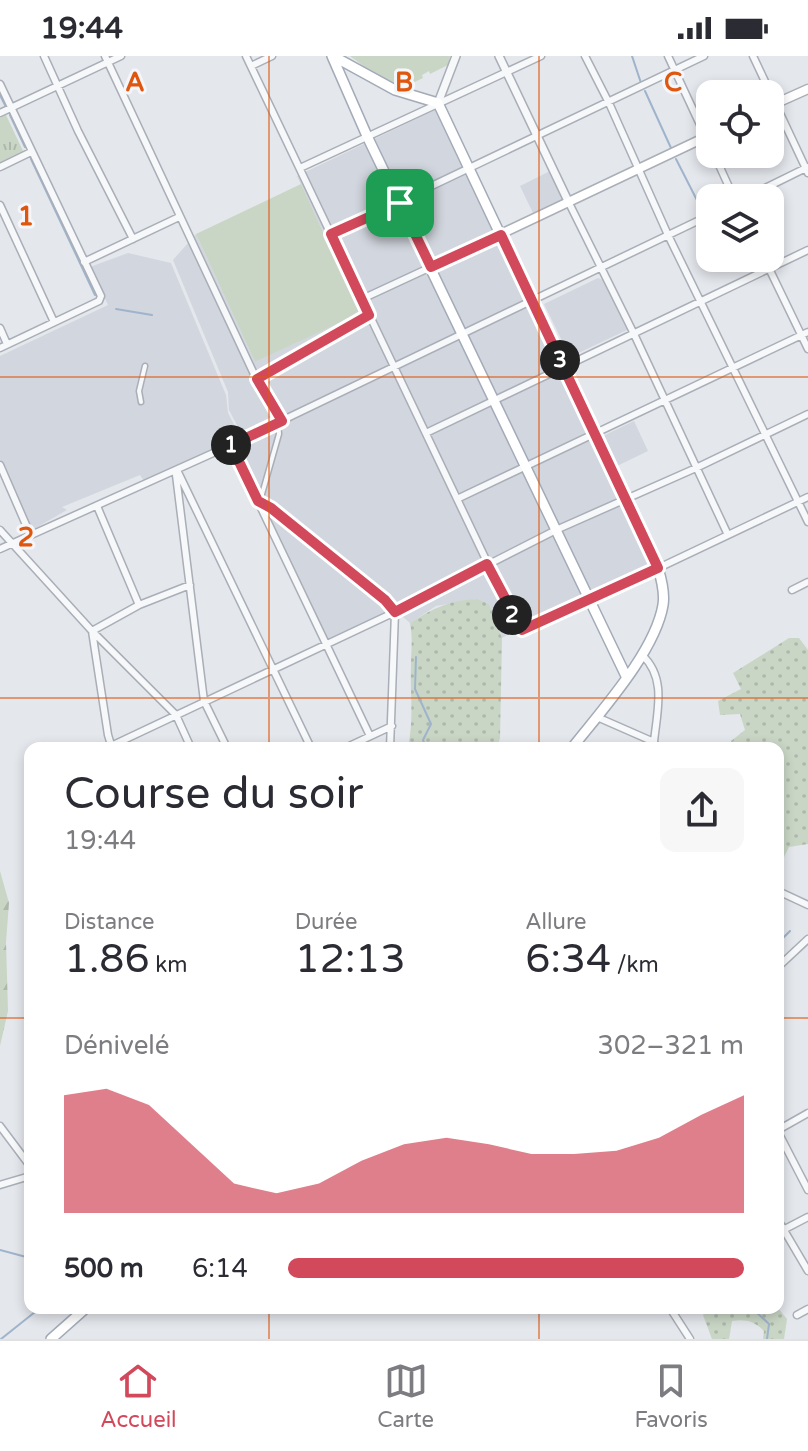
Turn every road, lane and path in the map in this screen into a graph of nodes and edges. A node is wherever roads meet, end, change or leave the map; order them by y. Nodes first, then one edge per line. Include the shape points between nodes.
1 (44, 56) edge
2 (121, 56) edge
3 (246, 56) edge
4 (272, 56) edge
5 (332, 56) edge
6 (456, 56) edge
7 (499, 56) edge
8 (541, 56) edge
9 (585, 56) edge
10 (668, 56) edge
11 (704, 56) edge
12 (753, 56) edge
13 (107, 59) edge
14 (251, 66) junction
15 (508, 70) junction
16 (674, 71) junction
17 (763, 80) edge
18 (0, 84) edge
19 (57, 85) junction
20 (808, 89) edge
21 (784, 100) edge
22 (438, 103) junction
23 (609, 103) junction
24 (11, 108) junction
25 (0, 113) edge
26 (696, 114) edge
27 (784, 126) edge
28 (367, 136) junction
29 (538, 136) junction
30 (696, 145) edge
31 (31, 152) junction
32 (0, 167) edge
33 (300, 168) junction
34 (469, 168) junction
35 (639, 170) junction
36 (807, 170) edge
37 (776, 184) edge
38 (400, 203) junction
39 (569, 203) junction
40 (0, 205) edge
41 (179, 217) junction
42 (696, 222) edge
43 (331, 234) junction
44 (501, 235) junction
45 (668, 235) junction
46 (133, 239) junction
47 (808, 250) edge
48 (84, 262) junction
49 (784, 262) edge
50 (431, 267) junction
51 (603, 268) junction
52 (765, 272) edge
53 (770, 272) edge
54 (362, 299) junction
55 (532, 302) junction
56 (701, 302) junction
57 (369, 315) junction
58 (54, 322) junction
59 (0, 328) edge
60 (805, 333) edge
61 (464, 334) junction
62 (634, 334) junction
63 (4, 346) edge
64 (808, 349) edge
65 (145, 366) dead end
66 (395, 367) junction
67 (563, 367) junction
68 (733, 368) junction
69 (257, 379) junction
70 (495, 399) junction
71 (666, 400) junction
72 (141, 402) dead end
73 (808, 414) edge
74 (280, 422) junction
75 (426, 433) junction
76 (595, 434) junction
77 (765, 435) junction
78 (231, 445) junction
79 (0, 465) edge
80 (527, 467) junction
81 (696, 468) junction
82 (176, 470) junction
83 (808, 497) edge
84 (457, 499) junction
85 (626, 499) junction
86 (257, 501) junction
87 (797, 502) junction
88 (97, 506) junction
89 (808, 522) edge
90 (0, 530) edge
91 (556, 530) junction
92 (30, 534) junction
93 (728, 535) junction
94 (13, 543) junction
95 (0, 549) edge
96 (487, 564) junction
97 (658, 568) junction
98 (808, 582) edge
99 (190, 585) junction
100 (792, 590) dead end
101 (589, 601) junction
102 (139, 605) junction
103 (395, 612) junction
104 (92, 631) junction
105 (326, 644) junction
106 (642, 655) junction
107 (271, 670) junction
108 (626, 676) junction
109 (204, 701) junction
110 (176, 715) junction
111 (597, 717) junction
112 (392, 726) junction
113 (370, 736) junction
114 (111, 742) edge
115 (122, 742) edge
116 (188, 742) edge
117 (224, 742) edge
118 (308, 742) edge
119 (358, 742) edge
120 (391, 742) edge
121 (577, 742) edge
122 (650, 742) edge
123 (656, 742) edge
124 (784, 894) edge
125 (808, 905) edge
126 (808, 939) edge
127 (784, 961) edge
128 (808, 1113) edge
129 (0, 1126) edge
130 (784, 1127) edge
131 (784, 1143) edge
132 (24, 1158) edge
133 (24, 1177) edge
134 (1, 1183) edge
135 (808, 1190) edge
136 (808, 1217) edge
137 (784, 1229) edge
138 (784, 1232) edge
139 (808, 1271) edge
140 (808, 1309) edge
141 (79, 1314) edge
142 (674, 1314) edge
143 (797, 1315) dead end
144 (51, 1339) edge
145 (690, 1339) edge

1 - 19 street
2 - 13 street
3 - 14 street
4 - 14 street
5 - 22 main road via 395,90
5 - 28 main road
6 - 22 street
7 - 15 street
8 - 15 street
9 - 23 street
10 - 16 street
11 - 16 street
12 - 17 street
13 - 19 street
13 - 41 street
14 - 33 street
15 - 22 street
15 - 29 street
16 - 23 street
16 - 26 street
18 - 24 street
19 - 24 street
19 - 46 street
20 - 21 main road
22 - 28 street
22 - 34 main road
23 - 29 street
23 - 35 street
24 - 25 street
24 - 31 street
27 - 36 street
28 - 33 street
28 - 38 main road
29 - 34 street
29 - 39 street
30 - 35 main road
31 - 32 street
31 - 48 street
33 - 43 street
34 - 38 street
34 - 44 main road
35 - 39 main road
35 - 45 street
36 - 37 street
38 - 43 street
38 - 50 main road
39 - 44 main road
39 - 51 street
40 - 58 street
41 - 46 street
41 - 69 street
42 - 45 street
43 - 54 street
44 - 50 main road
44 - 55 main road
45 - 51 street
45 - 56 street
46 - 48 street
47 - 49 street
48 - 58 street via 101,299
50 - 54 street
50 - 61 main road
51 - 55 street
51 - 62 street
52 - 56 street
53 - 60 street
54 - 57 street
55 - 61 street
55 - 67 main road
56 - 62 street
56 - 68 street
57 - 66 street
57 - 69 street
58 - 63 street
59 - 63 street
60 - 64 street
60 - 68 street
61 - 66 street
61 - 70 main road
62 - 67 street
62 - 71 street
65 - 72 street
66 - 74 street
66 - 75 street
67 - 70 street
67 - 76 main road
68 - 71 street
68 - 77 street
69 - 74 street
70 - 75 street
70 - 80 main road
71 - 76 street
71 - 81 street
73 - 77 street
74 - 78 street
74 - 86 street
75 - 84 street
76 - 80 street
76 - 85 main road
77 - 81 street
77 - 87 street
78 - 82 street
78 - 86 street
79 - 92 street
80 - 84 street
80 - 91 main road
81 - 85 street
81 - 93 street
82 - 88 street
82 - 99 street
82 - 107 street
83 - 87 street
84 - 96 street
85 - 91 street
85 - 97 main road
86 - 103 street
86 - 105 street
87 - 89 street
87 - 93 street
88 - 92 street
88 - 102 street
90 - 94 street
91 - 96 street
91 - 101 main road
92 - 94 street
93 - 97 street
94 - 95 street
94 - 104 street
96 - 101 street via 520,630
96 - 103 street
97 - 101 street
97 - 106 main road via 664,603
98 - 100 street
99 - 102 street
99 - 109 street
101 - 108 main road
102 - 104 street
103 - 105 street
103 - 112 street
104 - 110 street
104 - 114 street
105 - 107 street
105 - 113 street
106 - 108 main road
106 - 123 street via 659,686
107 - 109 street
107 - 118 street
108 - 111 main road
109 - 110 street
109 - 117 street
110 - 115 street
110 - 116 street
111 - 121 main road
111 - 122 street
112 - 113 street
112 - 120 street
113 - 119 street
124 - 125 street
126 - 127 street
128 - 130 street
129 - 132 street
131 - 135 street
133 - 134 street
136 - 137 street
138 - 139 street
140 - 143 street
141 - 144 main road
142 - 145 street

